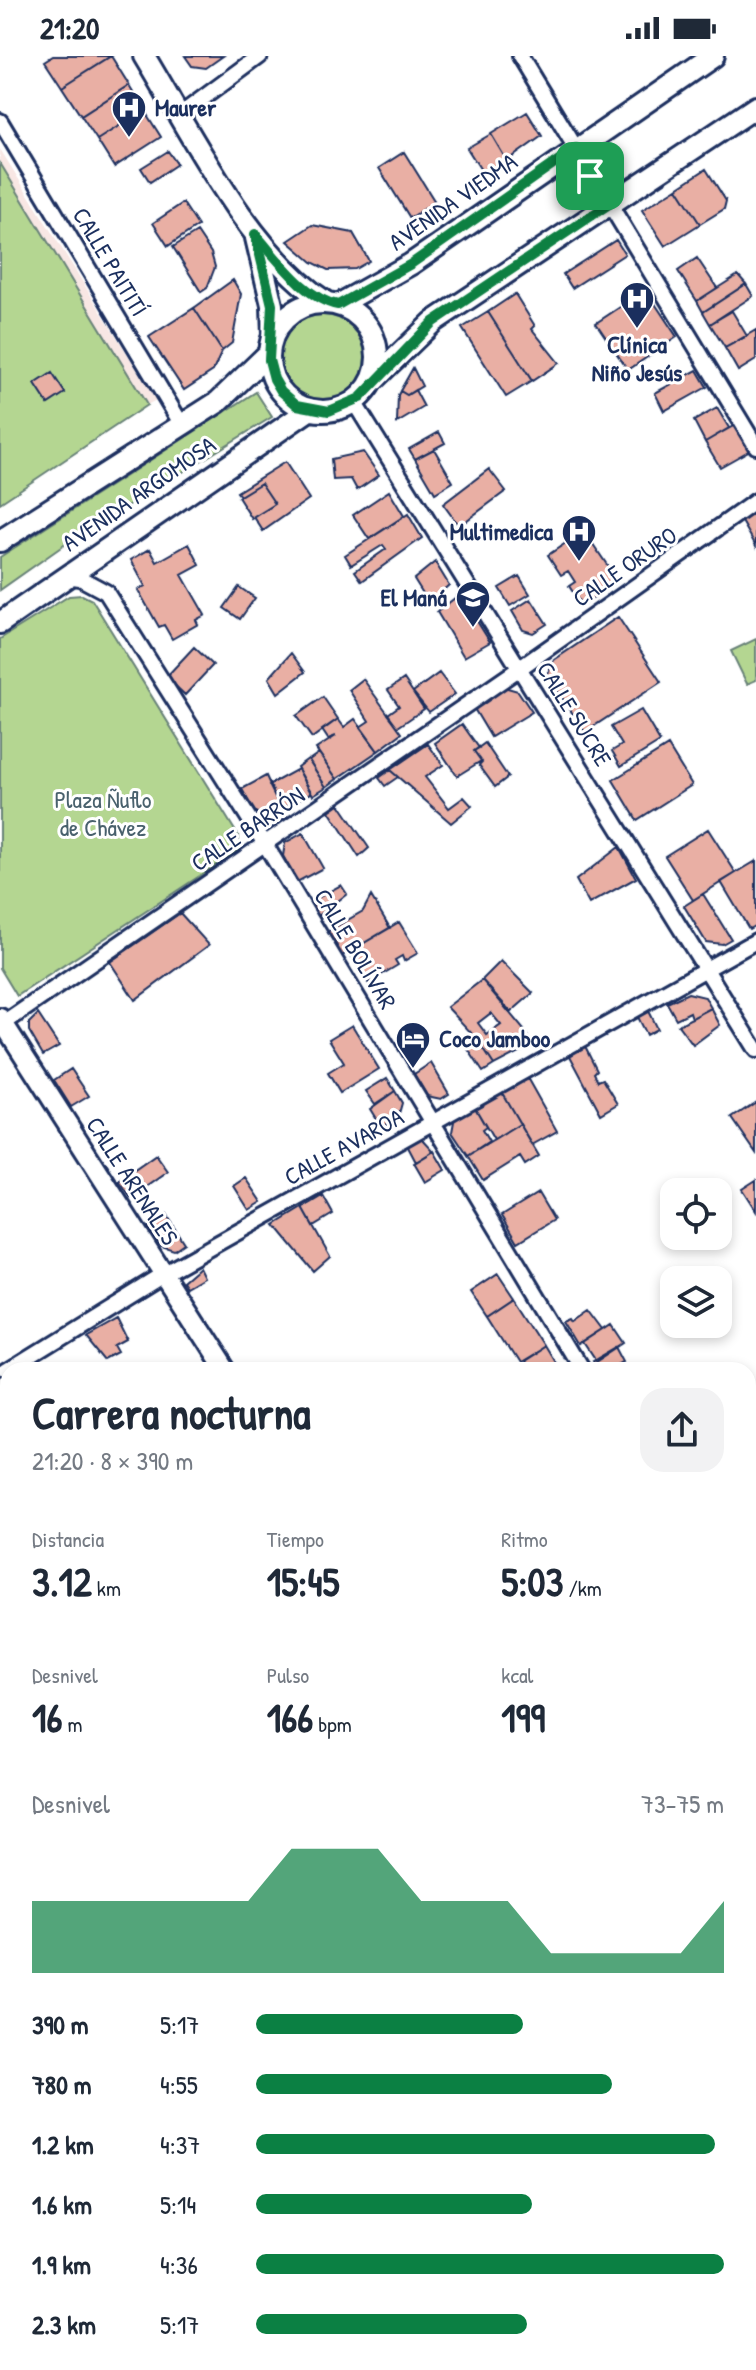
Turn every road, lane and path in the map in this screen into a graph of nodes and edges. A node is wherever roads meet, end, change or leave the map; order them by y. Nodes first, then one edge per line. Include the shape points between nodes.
1 (144, 56) edge
2 (260, 56) edge
3 (520, 56) edge
4 (713, 56) edge
5 (756, 107) edge
6 (180, 115) junction
7 (0, 121) edge
8 (576, 148) junction
9 (609, 204) junction
10 (255, 234) junction
11 (333, 304) junction
12 (271, 345) junction
13 (372, 381) junction
14 (354, 402) junction
15 (309, 410) junction
16 (182, 425) junction
17 (756, 446) edge
18 (756, 501) edge
19 (0, 541) edge
20 (66, 576) junction
21 (0, 623) edge
22 (520, 668) junction
23 (265, 844) junction
24 (756, 941) edge
25 (704, 968) junction
26 (1, 1022) edge
27 (756, 1050) edge
28 (434, 1121) junction
29 (163, 1274) junction
30 (21, 1362) edge
31 (220, 1362) edge
32 (577, 1362) edge

1 - 6 main road
2 - 6 street
3 - 8 street
4 - 8 main road, AVENIDA VIEDMA
5 - 9 main road
6 - 10 main road
7 - 16 street, CALLE PAITITÍ
8 - 9 street
8 - 11 main road, AVENIDA VIEDMA via 411,264
9 - 13 main road via 433,322
9 - 17 street
10 - 11 main road via 305,287
10 - 12 main road via 272,305
11 - 12 main road via 309,304 292,312
11 - 13 main road via 359,316 372,333 378,360
12 - 15 main road via 271,373 281,391
12 - 16 main road, AVENIDA ARGOMOSA via 218,402
13 - 14 main road
14 - 15 main road via 336,410
14 - 22 street, CALLE SUCRE
15 - 20 main road, AVENIDA ARGOMOSA
16 - 19 main road, AVENIDA ARGOMOSA
18 - 22 street, CALLE ORURO
20 - 21 main road, AVENIDA ARGOMOSA
20 - 23 street, CALLE BOLÍVAR via 106,592
22 - 23 street, CALLE BARRÓN
22 - 25 street, CALLE SUCRE
23 - 26 street, CALLE BARRÓN
23 - 28 street, CALLE BOLÍVAR
24 - 25 street, CALLE AVAROA
25 - 27 street, CALLE SUCRE
25 - 28 street, CALLE AVAROA
26 - 29 street, CALLE ARENALES
28 - 29 street, CALLE AVAROA
28 - 32 street, CALLE BOLÍVAR
29 - 30 street, CALLE AVAROA
29 - 31 street, CALLE ARENALES

